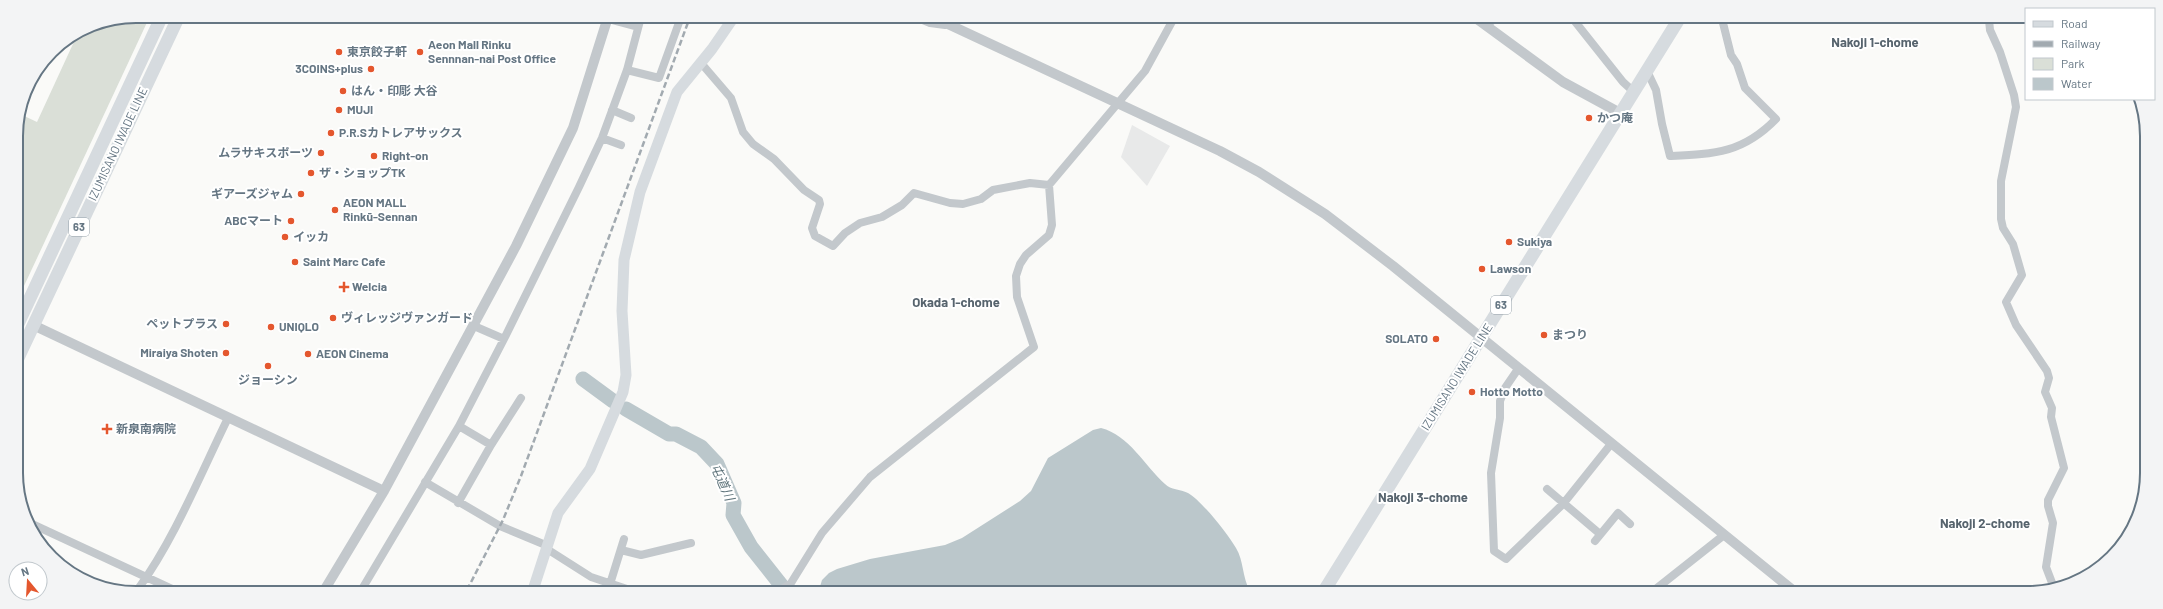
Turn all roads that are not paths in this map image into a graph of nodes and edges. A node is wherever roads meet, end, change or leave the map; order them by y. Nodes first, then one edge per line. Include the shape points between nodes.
1 (159, 23) edge
2 (176, 23) edge
3 (606, 23) edge
4 (625, 23) edge
5 (639, 23) edge
6 (679, 23) edge
7 (730, 23) edge
8 (930, 23) edge
9 (946, 23) edge
10 (950, 23) edge
11 (1171, 23) edge
12 (1491, 23) edge
13 (1576, 23) edge
14 (1677, 23) edge
15 (1723, 23) edge
16 (1989, 23) edge
17 (638, 27) junction
18 (954, 27) junction
19 (700, 63) junction
20 (627, 70) junction
21 (1647, 71) junction
22 (1634, 92) junction
23 (1119, 104) junction
24 (612, 110) junction
25 (1620, 113) junction
26 (631, 118) dead end
27 (602, 138) junction
28 (621, 145) dead end
29 (1049, 185) junction
30 (23, 313) edge
31 (33, 325) junction
32 (474, 326) junction
33 (1481, 338) junction
34 (504, 340) junction
35 (23, 347) edge
36 (1518, 368) junction
37 (521, 398) dead end
38 (228, 418) junction
39 (458, 426) junction
40 (1611, 444) junction
41 (491, 445) junction
42 (425, 482) junction
43 (1547, 489) dead end
44 (384, 491) junction
45 (458, 503) junction
46 (1563, 504) junction
47 (1630, 524) dead end
48 (37, 526) edge
49 (1724, 535) junction
50 (624, 539) dead end
51 (691, 543) dead end
52 (547, 548) junction
53 (621, 550) junction
54 (147, 577) junction
55 (2052, 583) edge
56 (610, 584) junction
57 (140, 586) edge
58 (166, 586) edge
59 (327, 586) edge
60 (364, 586) edge
61 (534, 586) edge
62 (617, 586) edge
63 (786, 586) edge
64 (1327, 586) edge
65 (1660, 586) edge
66 (1788, 586) edge

1 - 30 main road, IZUMISANO IWADE LINE / 63
2 - 31 main road, IZUMISANO IWADE LINE / 63
3 - 32 street via 573,128
4 - 17 street
5 - 17 street
6 - 20 street via 659,78
7 - 19 main road
8 - 18 street
9 - 18 street
10 - 18 street
11 - 23 street via 1145,71
12 - 25 street via 1563,82
13 - 22 street via 1623,82
14 - 21 main road, IZUMISANO IWADE LINE / 63
15 - 21 street via 1731,55 1737,64 1745,88 1776,119 1772,126 1731,150 1670,156 1656,90
16 - 55 street via 2016,107 2001,181 2001,219 2003,228 2013,244 2022,275 2006,302 2016,325 2048,371 2045,392 2052,408 2051,417 2064,468 2048,500 2053,522 2046,567
17 - 20 street
18 - 23 street
19 - 29 street via 731,98 743,132 753,144 774,160 804,190 819,200 812,228 815,236 833,246 845,233 860,223 882,217 902,205 914,193 963,204 981,198 993,190 1030,183
19 - 52 main road via 674,98 638,199 624,260 622,311 626,376 623,392 590,469 558,513
20 - 24 street
21 - 22 main road, IZUMISANO IWADE LINE / 63
22 - 25 main road, IZUMISANO IWADE LINE / 63
23 - 29 street
23 - 33 street via 1220,151 1293,192 1344,228
24 - 26 street
24 - 27 street
25 - 33 main road, IZUMISANO IWADE LINE / 63
27 - 28 street
27 - 34 street
29 - 63 street via 1052,225 1049,235 1026,255 1016,276 1017,297 1034,347 870,477 822,532 791,583
31 - 35 main road, IZUMISANO IWADE LINE / 63
31 - 38 street
32 - 34 street
32 - 44 street
33 - 36 street
33 - 64 main road, IZUMISANO IWADE LINE / 63
34 - 39 street
36 - 40 street
36 - 46 street via 1500,401 1500,418 1491,473 1494,551 1506,559
37 - 41 street
38 - 44 street
38 - 54 street
39 - 41 street
39 - 42 street
40 - 46 street
40 - 49 street
41 - 45 street
42 - 45 street
42 - 60 street
43 - 46 street
44 - 59 street
45 - 52 street
46 - 47 street via 1598,538 1618,513
48 - 54 street
49 - 65 street
49 - 66 street
50 - 53 street
51 - 53 street via 641,555
52 - 56 street via 591,577
52 - 61 main road
53 - 56 street
54 - 57 street
54 - 58 street
56 - 62 street

